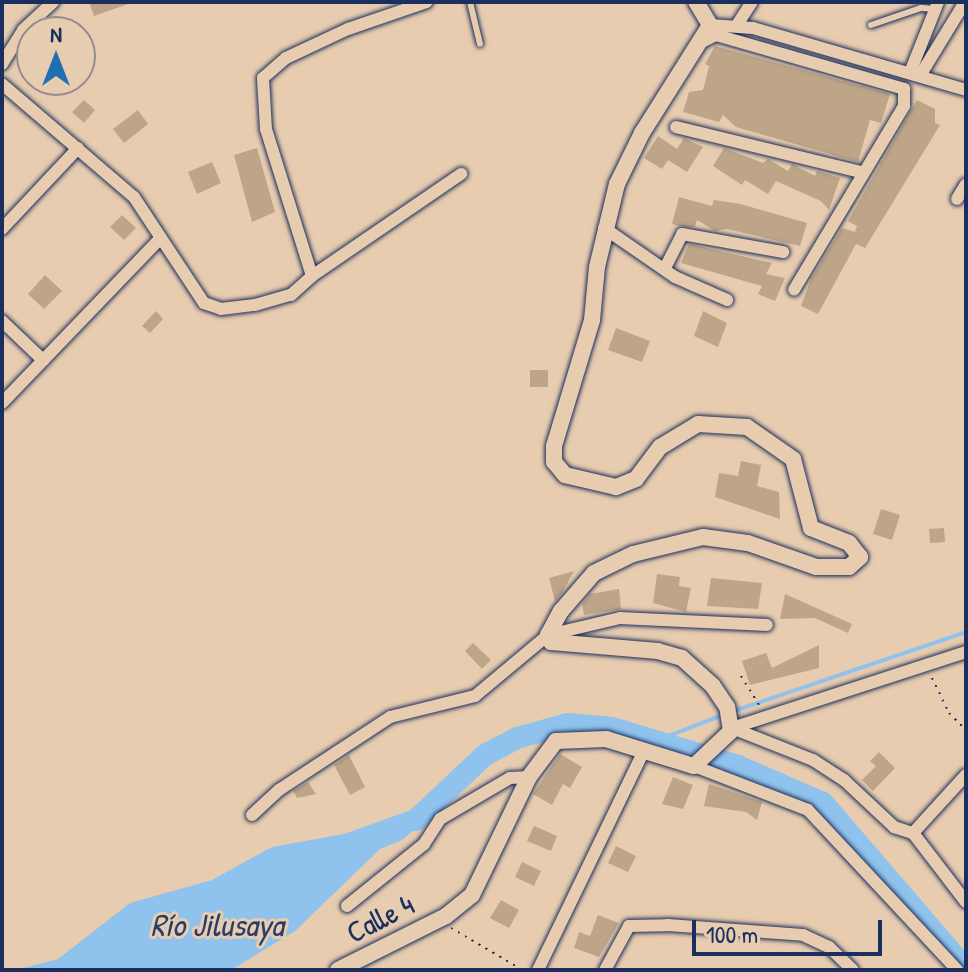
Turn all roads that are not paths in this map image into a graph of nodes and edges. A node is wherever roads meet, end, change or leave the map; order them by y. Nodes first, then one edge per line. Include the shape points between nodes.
1 (53, 2) edge
2 (427, 2) edge
3 (470, 2) edge
4 (696, 2) edge
5 (752, 2) edge
6 (965, 2) edge
7 (937, 5) edge
8 (710, 25) junction
9 (737, 25) junction
10 (871, 25) dead end
11 (942, 41) junction
12 (702, 42) junction
13 (480, 44) dead end
14 (2, 64) edge
15 (916, 72) junction
16 (2, 84) edge
17 (966, 90) edge
18 (676, 127) dead end
19 (78, 148) junction
20 (861, 172) junction
21 (461, 174) dead end
22 (966, 184) edge
23 (957, 199) dead end
24 (604, 228) junction
25 (2, 229) edge
26 (160, 239) junction
27 (783, 252) dead end
28 (665, 268) junction
29 (312, 276) junction
30 (794, 290) dead end
31 (727, 300) dead end
32 (2, 321) edge
33 (43, 360) junction
34 (2, 403) edge
35 (767, 625) dead end
36 (548, 635) junction
37 (966, 652) edge
38 (730, 717) junction
39 (644, 751) junction
40 (703, 758) junction
41 (966, 775) edge
42 (529, 777) junction
43 (252, 815) dead end
44 (913, 833) junction
45 (966, 902) edge
46 (347, 906) dead end
47 (338, 970) edge
48 (538, 970) edge
49 (605, 970) edge
50 (853, 970) edge
51 (957, 970) edge

1 - 14 street via 23,30
2 - 29 street via 348,29 286,58 263,78 266,129
3 - 13 lane
4 - 8 street
5 - 9 street
6 - 11 street
7 - 10 lane
7 - 11 street
7 - 15 street
8 - 9 street
8 - 12 street
9 - 15 street
11 - 15 street
12 - 20 street via 716,35 904,89 904,106
12 - 24 street via 637,142
15 - 17 street
16 - 19 street
18 - 20 street
19 - 25 street
19 - 26 street via 134,197
20 - 30 street
21 - 29 street
22 - 23 street
24 - 28 street
24 - 36 street via 592,320 554,446 554,462 565,475 616,487 636,479 660,447 698,424 747,427 793,459 811,528 849,543 860,557 849,567 816,567 726,538 670,544 594,573
26 - 29 street via 204,303 221,309 291,295
26 - 33 street
27 - 28 street via 682,234
28 - 31 street
32 - 33 street
33 - 34 street
35 - 36 street via 620,618
36 - 38 street via 558,646 658,651 682,658 699,670
36 - 43 street via 475,696 390,717 279,790
37 - 38 street
38 - 40 street
38 - 44 street via 813,760 853,787 894,827
39 - 40 street, Calle 4
39 - 42 street, Calle 4 via 598,738 556,741
39 - 48 street
40 - 51 street via 808,810
41 - 44 street
42 - 46 street via 510,778 440,819 424,844
42 - 47 street, Calle 4 via 472,895 442,918
44 - 45 street
49 - 50 street via 629,926 790,932 829,947

